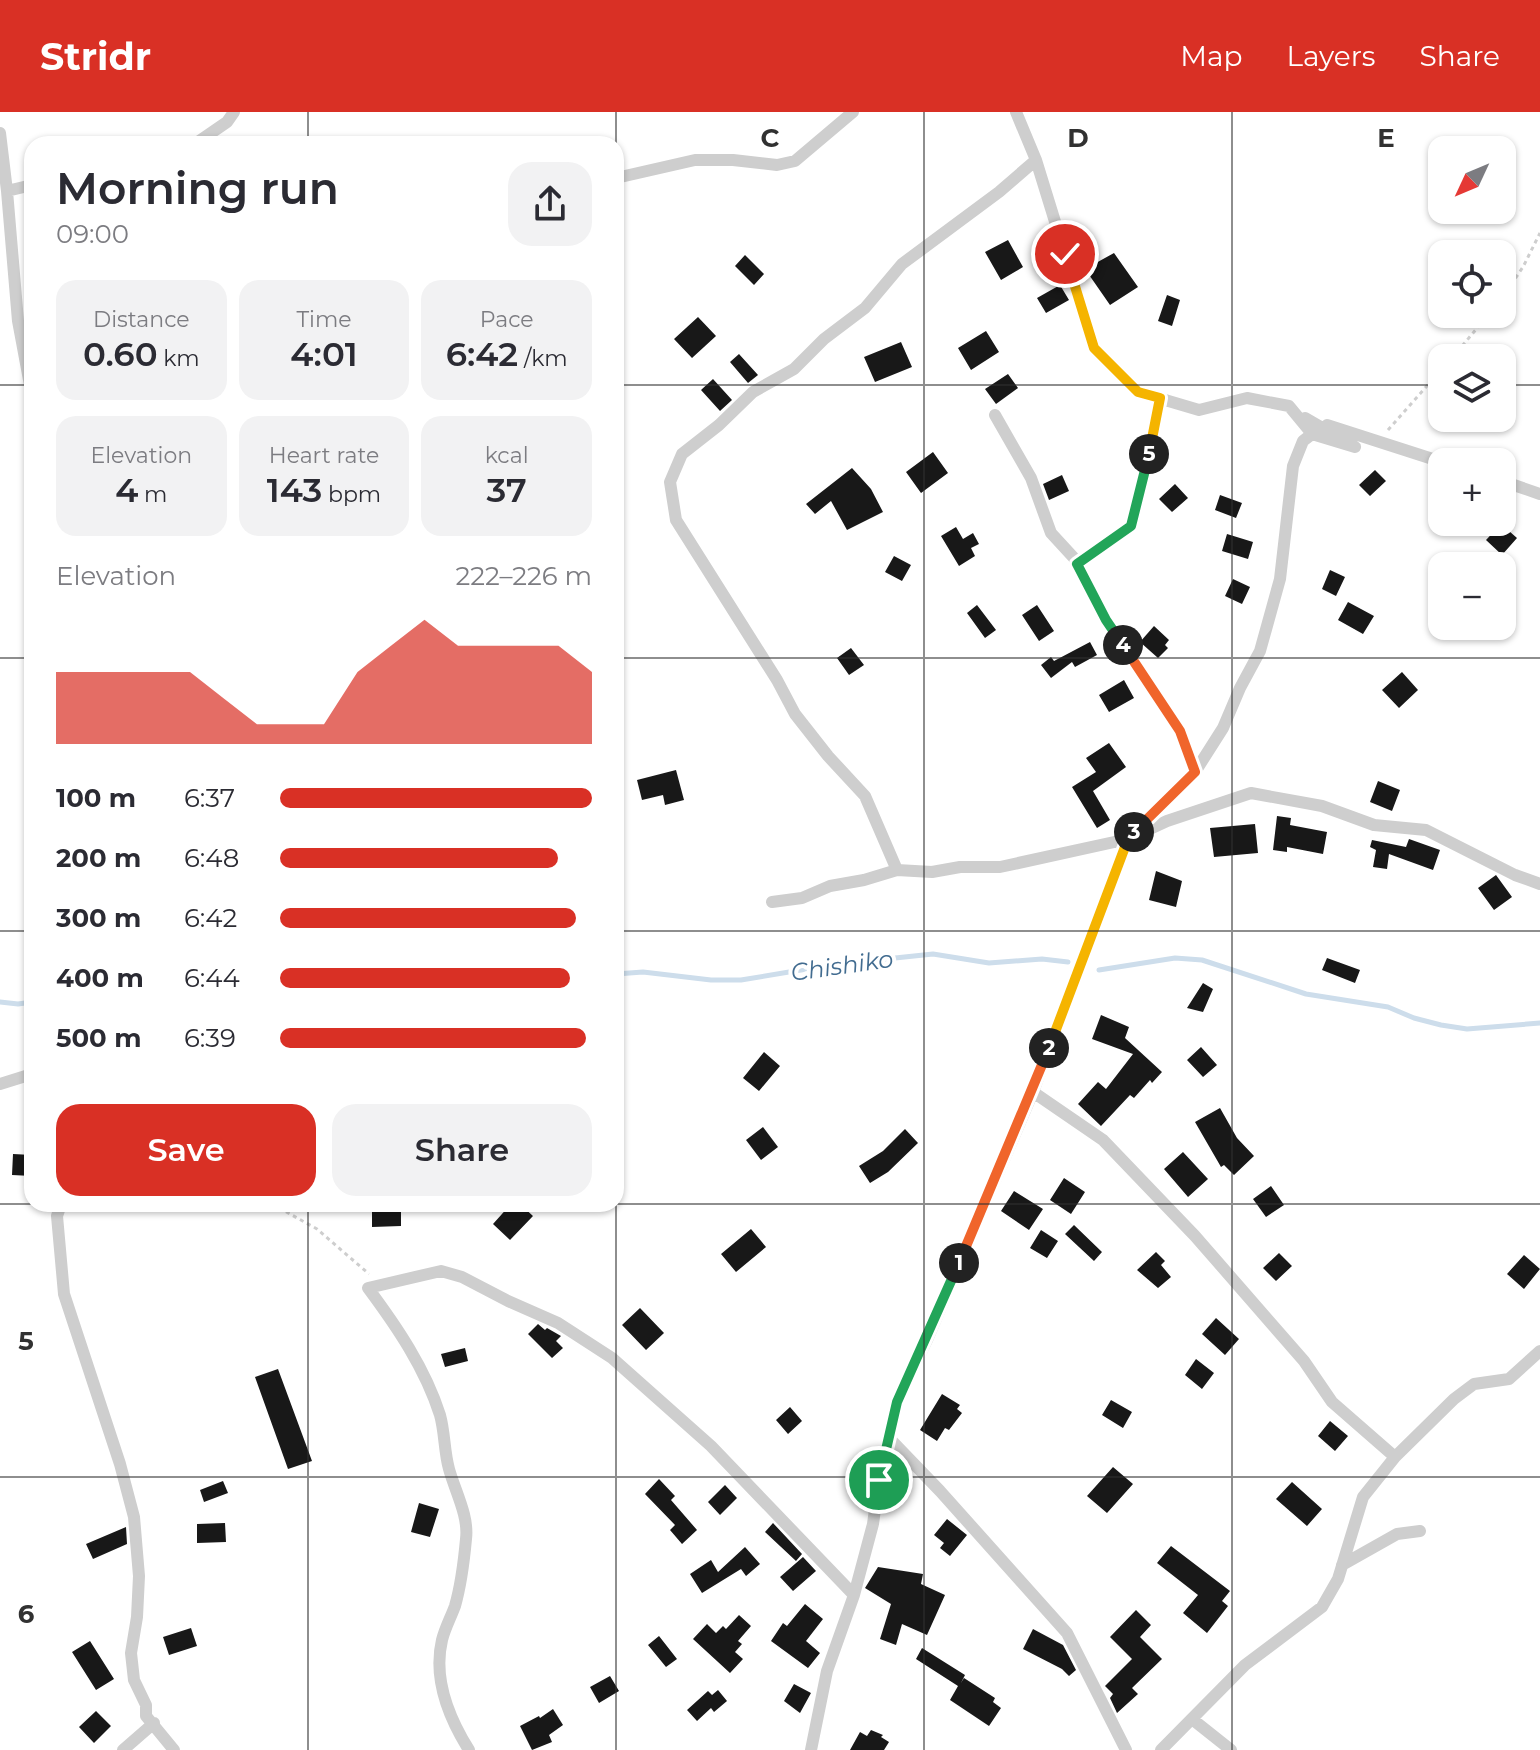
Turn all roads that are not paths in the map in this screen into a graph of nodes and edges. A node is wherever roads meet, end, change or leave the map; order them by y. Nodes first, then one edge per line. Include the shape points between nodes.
1 (234, 112) edge
2 (853, 112) edge
3 (1016, 112) edge
4 (0, 133) edge
5 (207, 136) edge
6 (1036, 160) junction
7 (624, 176) edge
8 (24, 187) edge
9 (7, 191) junction
10 (24, 353) edge
11 (1160, 398) junction
12 (995, 415) dead end
13 (1312, 434) junction
14 (1428, 458) edge
15 (1516, 486) edge
16 (1540, 494) edge
17 (1077, 564) junction
18 (1195, 772) junction
19 (1128, 839) junction
20 (897, 870) junction
21 (1540, 884) edge
22 (772, 902) dead end
23 (24, 1076) edge
24 (0, 1084) edge
25 (1033, 1092) junction
26 (58, 1212) edge
27 (1540, 1351) edge
28 (890, 1439) junction
29 (1395, 1457) junction
30 (1420, 1531) dead end
31 (1342, 1565) junction
32 (854, 1595) junction
33 (1192, 1719) junction
34 (154, 1723) junction
35 (123, 1750) edge
36 (174, 1750) edge
37 (469, 1750) edge
38 (811, 1750) edge
39 (1126, 1750) edge
40 (1161, 1750) edge
41 (1231, 1750) edge

1 - 5 street
2 - 7 street via 795,161 777,165 695,160
3 - 6 street
4 - 9 street
6 - 11 street via 1094,348 1138,392
6 - 20 street via 902,264 865,308 794,369 753,392 682,454 670,482 676,520 795,714 865,796
8 - 9 street
9 - 10 street
11 - 13 street via 1199,410 1247,398 1289,406
11 - 17 street via 1131,526
12 - 17 street via 1031,478 1051,533
13 - 14 street via 1355,447 1305,418
13 - 18 street via 1303,441 1293,466 1280,579 1260,651
15 - 16 street
17 - 18 street via 1106,620 1180,731
18 - 19 street
19 - 20 street via 1000,867
19 - 21 street via 1251,793 1322,806 1374,825 1426,830
19 - 25 street
20 - 22 street
23 - 24 street
25 - 28 street via 897,1402
25 - 29 street via 1103,1140 1195,1236 1304,1361 1332,1402
26 - 34 street via 64,1294 134,1517 139,1576 131,1653 134,1680 146,1716
27 - 29 street via 1509,1379 1474,1384
28 - 32 street
28 - 39 street via 1067,1633
29 - 31 street via 1363,1497
30 - 31 street via 1397,1534
31 - 33 street via 1322,1607 1245,1665
32 - 37 street via 711,1446 612,1358 558,1323 441,1271 368,1288 427,1378 463,1513 467,1537 439,1663 454,1724
32 - 38 street via 827,1671
33 - 40 street
33 - 41 street
34 - 35 street
34 - 36 street

